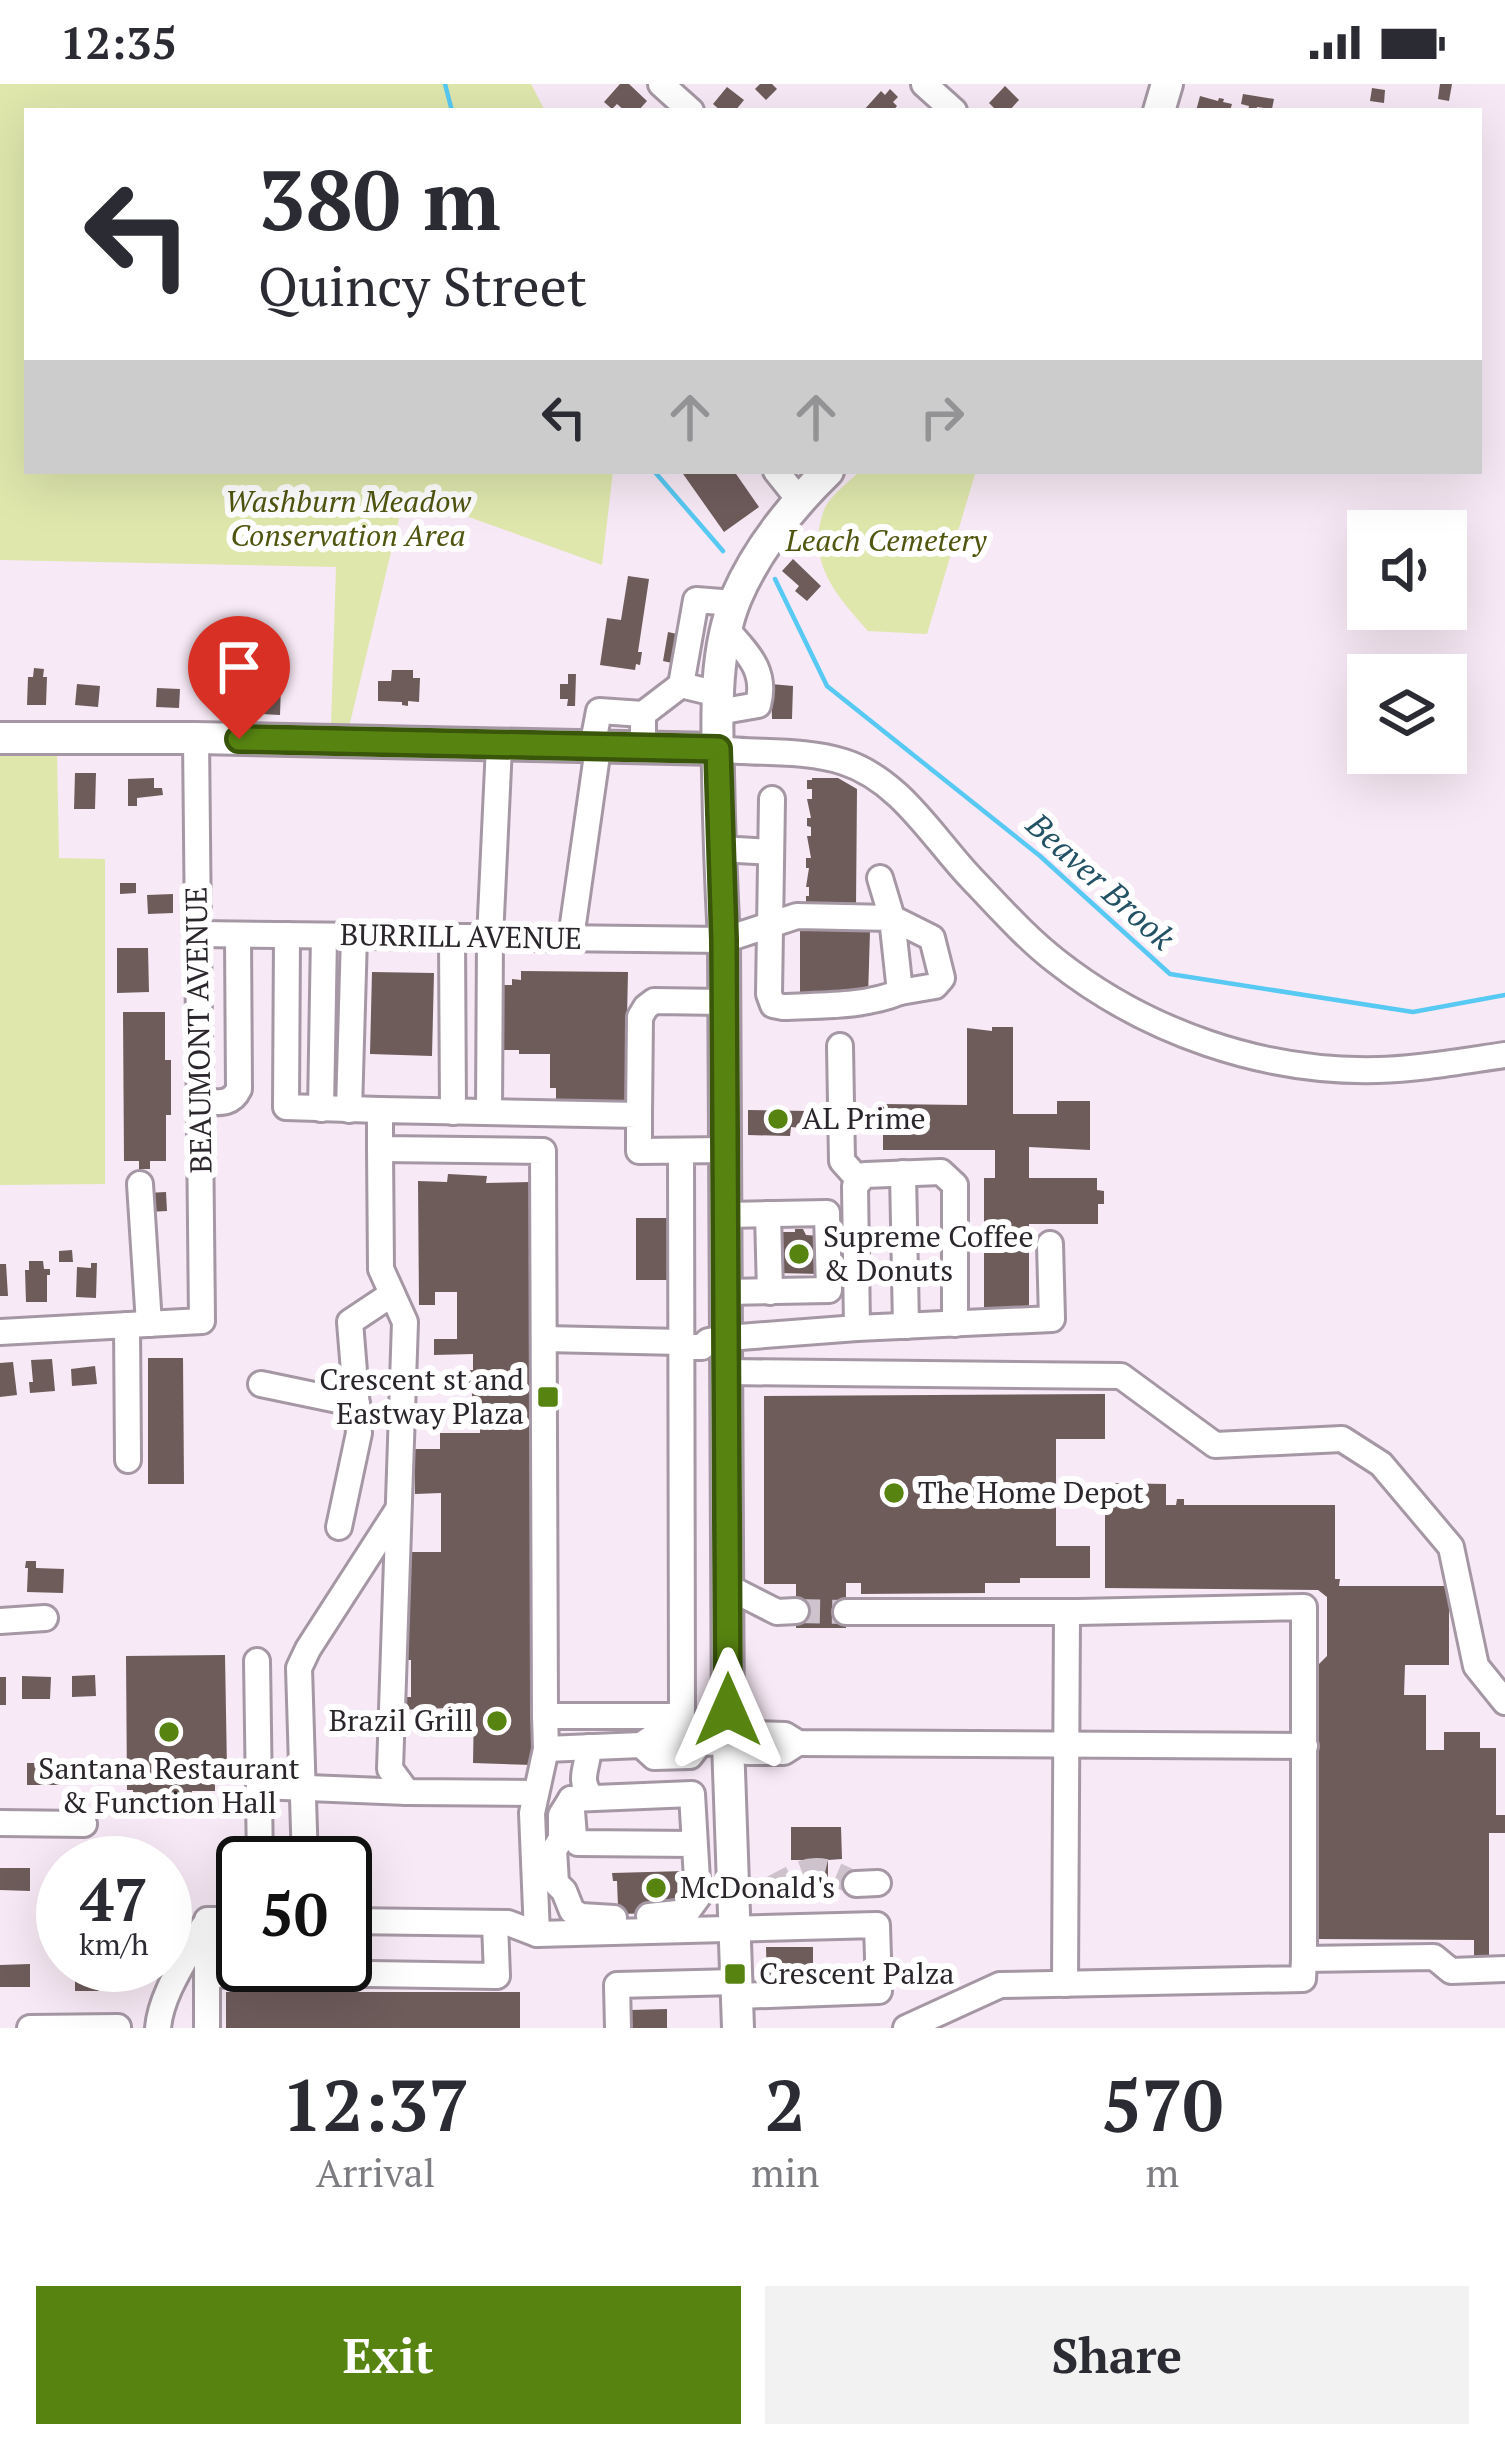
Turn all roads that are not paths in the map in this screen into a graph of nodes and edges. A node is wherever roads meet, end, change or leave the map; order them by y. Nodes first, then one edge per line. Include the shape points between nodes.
1 (662, 84) edge
2 (924, 84) edge
3 (688, 108) edge
4 (951, 108) edge
5 (778, 474) edge
6 (825, 474) edge
7 (800, 501) junction
8 (731, 617) junction
9 (681, 685) junction
10 (718, 703) junction
11 (643, 714) junction
12 (0, 738) edge
13 (196, 738) junction
14 (499, 746) junction
15 (643, 747) junction
16 (595, 748) junction
17 (718, 749) junction
18 (772, 799) dead end
19 (719, 849) junction
20 (771, 852) junction
21 (880, 878) dead end
22 (892, 918) junction
23 (769, 924) junction
24 (198, 934) junction
25 (238, 935) junction
26 (287, 935) junction
27 (324, 936) junction
28 (354, 936) junction
29 (452, 937) junction
30 (490, 938) junction
31 (571, 938) junction
32 (724, 940) junction
33 (893, 995) junction
34 (724, 1002) junction
35 (840, 1046) dead end
36 (1505, 1055) edge
37 (200, 1102) junction
38 (321, 1109) junction
39 (349, 1109) junction
40 (380, 1110) junction
41 (454, 1112) junction
42 (489, 1112) junction
43 (638, 1115) junction
44 (380, 1149) junction
45 (681, 1150) junction
46 (725, 1150) junction
47 (903, 1173) junction
48 (860, 1180) junction
49 (140, 1184) dead end
50 (770, 1214) junction
51 (726, 1215) junction
52 (1050, 1244) dead end
53 (726, 1292) junction
54 (770, 1292) junction
55 (392, 1294) junction
56 (955, 1324) junction
57 (138, 1325) junction
58 (906, 1326) junction
59 (856, 1328) junction
60 (0, 1332) edge
61 (544, 1339) junction
62 (717, 1340) junction
63 (681, 1342) junction
64 (727, 1372) junction
65 (261, 1384) dead end
66 (357, 1404) junction
67 (128, 1460) dead end
68 (398, 1509) junction
69 (339, 1527) dead end
70 (682, 1543) junction
71 (728, 1543) junction
72 (728, 1587) junction
73 (792, 1611) tunnel mouth
74 (846, 1612) tunnel mouth
75 (1067, 1612) junction
76 (45, 1618) dead end
77 (0, 1621) edge
78 (257, 1661) dead end
79 (1505, 1702) edge
80 (545, 1717) junction
81 (723, 1743) junction
82 (1065, 1744) junction
83 (1304, 1746) junction
84 (546, 1748) junction
85 (589, 1757) junction
86 (259, 1786) junction
87 (302, 1788) junction
88 (407, 1792) junction
89 (536, 1792) junction
90 (584, 1798) junction
91 (0, 1823) edge
92 (84, 1824) dead end
93 (260, 1836) edge
94 (303, 1836) edge
95 (694, 1844) junction
96 (207, 1920) junction
97 (216, 1920) edge
98 (686, 1921) junction
99 (372, 1922) edge
100 (495, 1923) junction
101 (735, 1929) junction
102 (537, 1934) junction
103 (1304, 1959) junction
104 (1505, 1969) edge
105 (207, 1975) junction
106 (1065, 1984) junction
107 (736, 1989) junction
108 (118, 2026) edge
109 (30, 2028) edge
110 (158, 2028) edge
111 (207, 2028) edge
112 (618, 2028) edge
113 (738, 2028) edge
114 (905, 2028) edge

1 - 3 street
2 - 4 street
5 - 7 street
6 - 7 main road
7 - 8 main road via 767,542
8 - 9 street via 696,600
8 - 10 main road
8 - 10 street via 757,665 761,696 758,705
9 - 10 street
9 - 11 street
10 - 17 main road
11 - 15 street
11 - 16 street via 598,711
12 - 13 main road
13 - 14 main road
13 - 24 street, BEAUMONT AVENUE
14 - 16 main road
14 - 30 street
15 - 16 main road
15 - 17 main road
16 - 31 street
17 - 19 main road
17 - 36 street via 814,755 870,773 1053,959 1167,1028 1316,1068 1402,1069
18 - 20 street
19 - 20 street
19 - 32 main road
20 - 23 street
21 - 22 street
22 - 23 street via 797,916
22 - 33 street
22 - 33 street via 932,938 942,978
23 - 32 street
23 - 33 street via 773,1005
24 - 25 street, BURRILL AVENUE
24 - 37 street, BEAUMONT AVENUE
25 - 26 street, BURRILL AVENUE
25 - 37 street via 239,1088 228,1102
26 - 27 street, BURRILL AVENUE
26 - 38 street via 286,1107
27 - 28 street, BURRILL AVENUE
27 - 38 street
28 - 29 street, BURRILL AVENUE
28 - 39 street
29 - 30 street, BURRILL AVENUE
29 - 41 street
30 - 31 street, BURRILL AVENUE
30 - 42 street
31 - 32 street, BURRILL AVENUE
32 - 34 main road
34 - 43 street via 646,1007
34 - 46 main road
35 - 48 street via 842,1161
37 - 57 street, BEAUMONT AVENUE via 202,1322
38 - 39 street
39 - 40 street
40 - 41 street
40 - 44 street
41 - 42 street
42 - 43 street
43 - 45 street via 639,1151
44 - 55 street via 381,1269
44 - 61 street via 544,1151
45 - 46 street
45 - 63 street
46 - 51 main road
47 - 48 street
47 - 56 street via 941,1172 955,1185
47 - 58 street
48 - 59 street
49 - 57 street
50 - 51 street
50 - 54 street
50 - 54 street via 827,1213 829,1290
51 - 53 main road
52 - 56 street via 1052,1318
53 - 54 street
53 - 62 main road
55 - 66 street via 350,1322
55 - 68 street via 405,1322
56 - 58 street
57 - 60 street
57 - 67 street
58 - 59 street
59 - 62 street
61 - 63 street
61 - 80 street
62 - 63 street
62 - 64 main road
63 - 70 street
64 - 71 main road
64 - 79 street via 1120,1376 1215,1445 1342,1438 1382,1464 1451,1547 1476,1666
65 - 66 street
66 - 69 street via 359,1433
68 - 87 street via 299,1668
68 - 88 street via 390,1769
70 - 71 street
70 - 80 street via 682,1716
71 - 72 main road
72 - 73 street via 777,1612
72 - 81 main road
74 - 75 street
75 - 82 street
75 - 83 street via 1304,1607
76 - 77 street
78 - 86 street
80 - 84 street
81 - 82 street via 749,1734 798,1743
81 - 85 street via 690,1756 655,1756 640,1745
81 - 101 main road
82 - 83 street
82 - 106 street
83 - 103 street
84 - 85 street
84 - 89 street
85 - 90 street via 596,1787
86 - 87 street
86 - 93 street
87 - 88 street
87 - 94 street
88 - 89 street
89 - 102 street
90 - 95 street via 692,1793
90 - 95 street via 578,1844
90 - 98 street via 561,1815 554,1850 556,1883 572,1911
91 - 92 street
95 - 98 street via 698,1897
96 - 97 street
96 - 105 street
96 - 110 street
98 - 101 street
98 - 102 street
99 - 100 street
100 - 102 street
100 - 105 street via 497,1976
101 - 107 main road
101 - 107 street via 878,1925 879,1991
103 - 104 street via 1434,1957 1451,1970
103 - 106 street via 1303,1979
105 - 111 street
106 - 114 street via 1000,1985
107 - 112 street via 617,1984
107 - 113 main road
108 - 109 street

